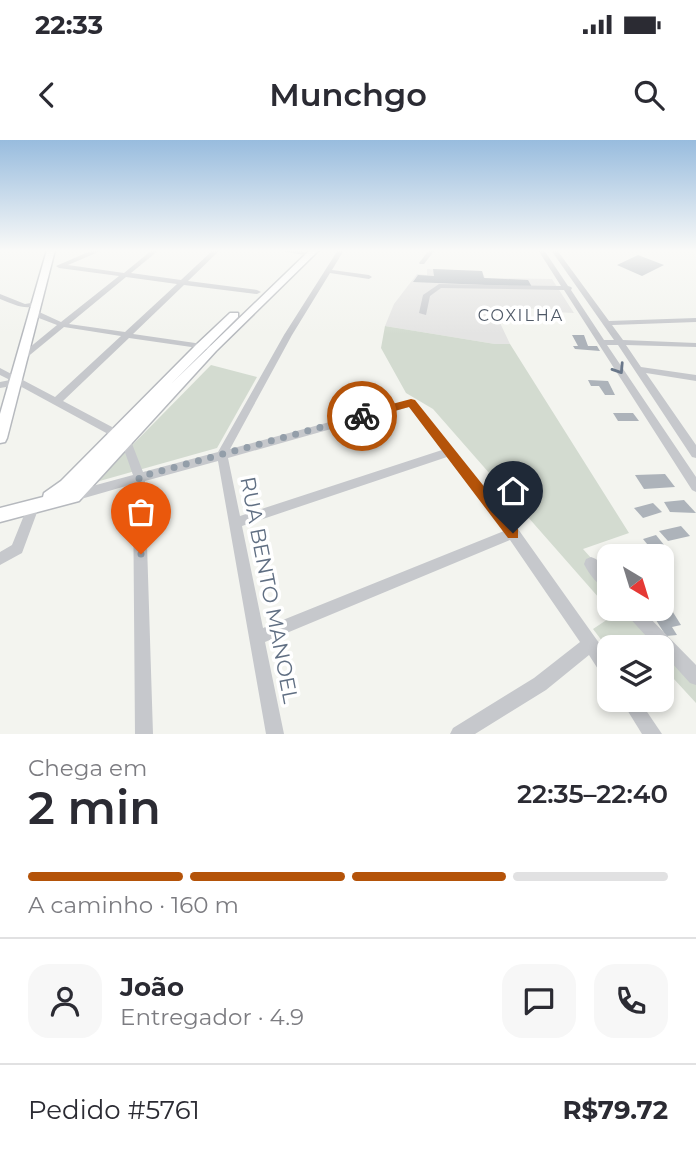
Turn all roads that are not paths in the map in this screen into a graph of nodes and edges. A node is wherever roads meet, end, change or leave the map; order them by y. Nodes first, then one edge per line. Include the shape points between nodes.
1 (44, 278) edge
2 (121, 278) edge
3 (138, 278) edge
4 (188, 278) edge
5 (275, 278) edge
6 (281, 278) edge
7 (324, 278) edge
8 (559, 278) edge
9 (575, 278) edge
10 (183, 283) junction
11 (565, 288) junction
12 (583, 288) junction
13 (257, 292) junction
14 (0, 296) edge
15 (35, 309) junction
16 (423, 313) dead end
17 (696, 320) edge
18 (588, 322) junction
19 (607, 323) junction
20 (63, 324) junction
21 (127, 336) junction
22 (601, 342) junction
23 (621, 343) junction
24 (696, 345) edge
25 (206, 348) junction
26 (22, 358) junction
27 (639, 369) junction
28 (0, 371) edge
29 (696, 378) edge
30 (16, 382) junction
31 (0, 385) edge
32 (56, 402) junction
33 (121, 436) junction
34 (0, 438) edge
35 (450, 452) junction
36 (222, 454) junction
37 (696, 454) edge
38 (139, 477) junction
39 (696, 487) edge
40 (73, 496) junction
41 (33, 507) junction
42 (0, 515) edge
43 (235, 523) junction
44 (513, 533) junction
45 (0, 559) edge
46 (591, 564) dead end
47 (597, 571) edge
48 (642, 621) edge
49 (257, 638) junction
50 (590, 643) junction
51 (597, 653) edge
52 (696, 677) edge
53 (637, 712) edge
54 (144, 734) edge
55 (275, 734) edge
56 (459, 734) edge
57 (653, 734) edge

1 - 15 main road
2 - 20 street
3 - 10 street
4 - 10 street
5 - 13 main road
6 - 25 main road
7 - 36 street
8 - 11 street
9 - 12 street
10 - 13 street
10 - 21 street
11 - 12 street
11 - 16 street via 439,286 427,295
11 - 18 street
12 - 19 street
13 - 25 main road
14 - 15 street
15 - 20 street
15 - 26 main road
17 - 19 street
18 - 19 street
18 - 22 street
19 - 23 street
20 - 21 street
20 - 26 street
21 - 25 street
21 - 32 street
22 - 23 street
22 -> 39 street
23 - 24 street
23 - 27 street
25 - 33 main road
26 - 30 main road
27 - 29 street
27 - 37 street
28 - 30 street
30 - 31 street
30 - 32 street
30 - 34 main road
32 - 33 street
33 - 38 street
33 - 40 main road
33 - 41 main road via 67,486
35 - 36 street via 411,403
35 - 43 street
35 - 44 street
36 - 38 street
36 - 43 street, RUA BENTO MANOEL
38 - 40 street
38 - 54 street
40 - 41 main road
41 - 42 main road
41 - 45 street via 17,549
43 - 49 street, RUA BENTO MANOEL
44 - 49 street
44 - 50 street
46 - 47 street
48 - 52 street
49 - 55 street, RUA BENTO MANOEL
50 - 51 street
50 - 56 street via 540,684
53 - 57 street

